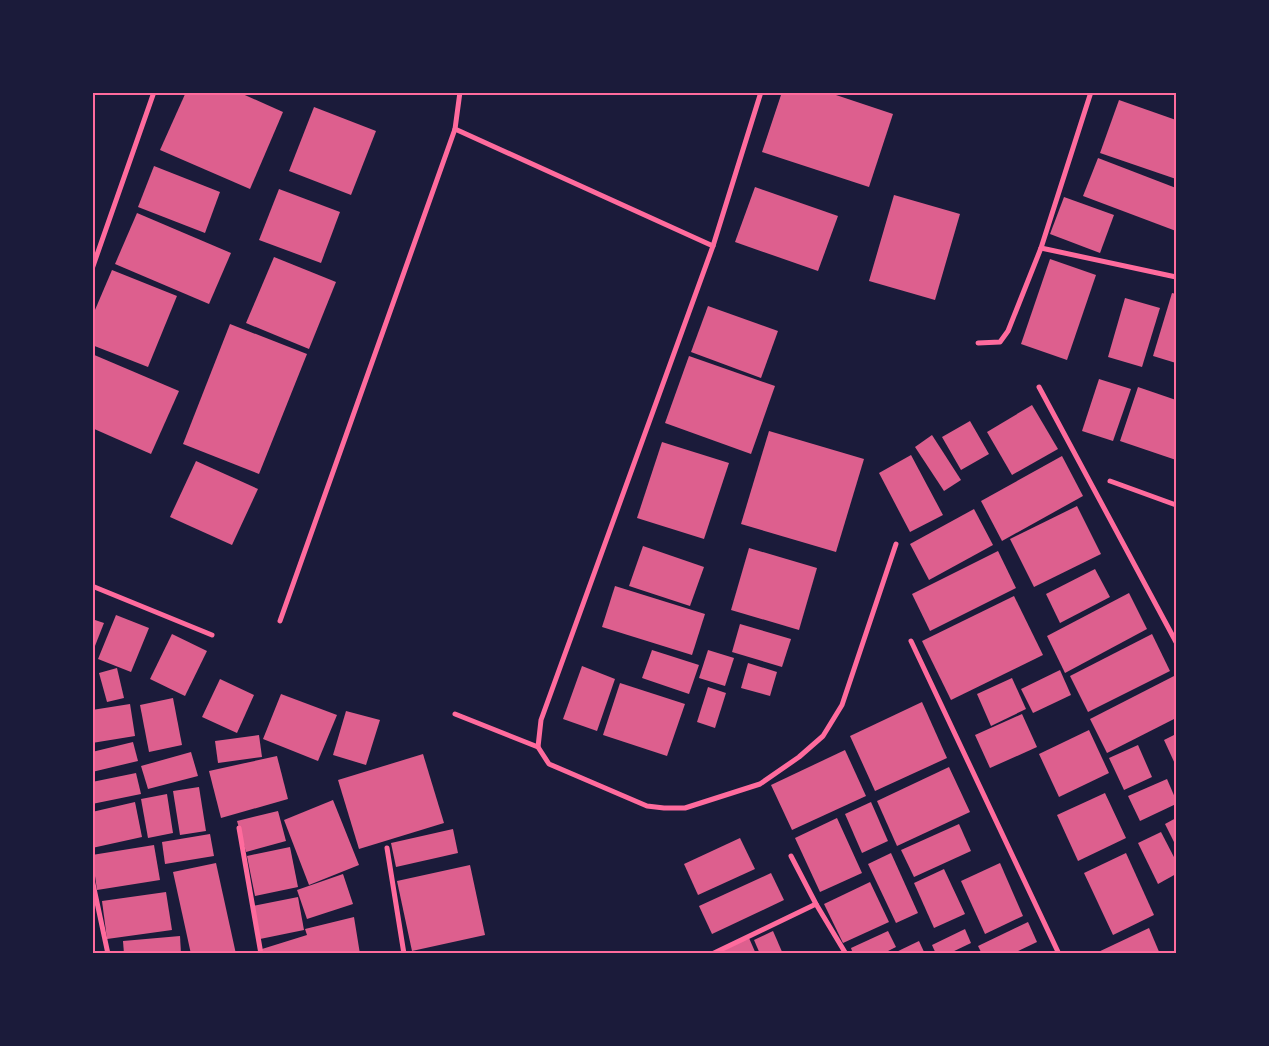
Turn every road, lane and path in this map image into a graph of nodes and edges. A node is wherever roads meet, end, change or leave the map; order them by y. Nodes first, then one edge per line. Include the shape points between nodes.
1 (154, 92) edge
2 (460, 92) edge
3 (761, 92) edge
4 (1091, 92) edge
5 (455, 129) junction
6 (713, 246) junction
7 (1041, 248) junction
8 (92, 269) edge
9 (1176, 278) edge
10 (978, 342) dead end
11 (1039, 387) dead end
12 (1110, 482) dead end
13 (1176, 504) edge
14 (896, 544) dead end
15 (92, 586) edge
16 (280, 620) dead end
17 (212, 635) dead end
18 (911, 641) dead end
19 (1176, 642) edge
20 (455, 714) dead end
21 (538, 747) junction
22 (239, 828) dead end
23 (387, 848) dead end
24 (791, 856) dead end
25 (92, 879) edge
26 (816, 904) junction
27 (108, 954) edge
28 (262, 954) edge
29 (404, 954) edge
30 (712, 954) edge
31 (846, 954) edge
32 (1059, 954) edge

1 - 8 street
2 - 5 street
3 - 6 street
4 - 7 street
5 - 6 street
5 - 16 street
6 - 21 street via 541,720
7 - 9 street
7 - 10 street via 1008,331 1000,342
11 - 19 street
12 - 13 street
14 - 21 street via 842,705 823,736 760,784 685,808 647,806 549,764
15 - 17 street
18 - 32 street
20 - 21 street
22 - 28 street
23 - 29 street
24 - 26 street
25 - 27 street
26 - 30 street
26 - 31 street

